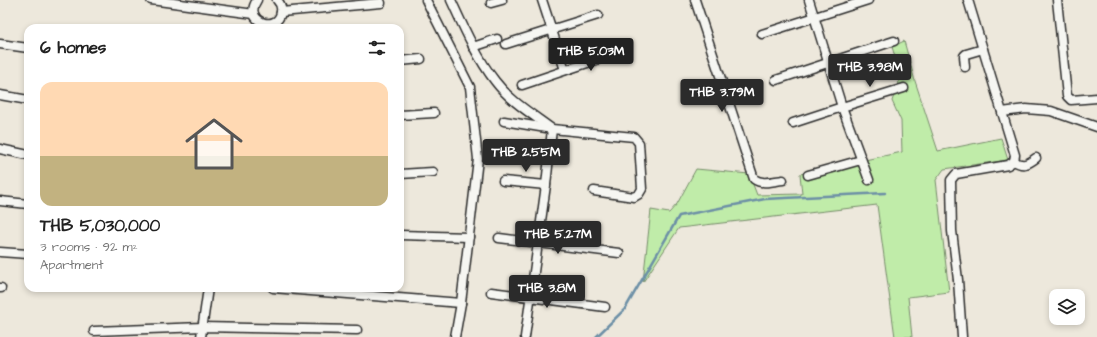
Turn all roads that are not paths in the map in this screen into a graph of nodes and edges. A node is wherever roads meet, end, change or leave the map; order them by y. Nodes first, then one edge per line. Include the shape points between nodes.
1 (152, 0) edge
2 (257, 0) edge
3 (277, 0) edge
4 (426, 0) edge
5 (451, 0) edge
6 (502, 0) edge
7 (542, 0) edge
8 (695, 0) edge
9 (809, 0) edge
10 (868, 0) edge
11 (968, 0) edge
12 (1057, 0) edge
13 (381, 3) dead end
14 (491, 3) dead end
15 (281, 12) junction
16 (254, 14) junction
17 (598, 15) dead end
18 (814, 17) junction
19 (265, 24) edge
20 (272, 24) edge
21 (552, 29) junction
22 (762, 34) dead end
23 (497, 39) dead end
24 (894, 40) dead end
25 (0, 44) edge
26 (506, 44) dead end
27 (24, 47) edge
28 (473, 47) junction
29 (983, 49) junction
30 (611, 55) dead end
31 (421, 59) dead end
32 (404, 61) edge
33 (828, 62) junction
34 (965, 67) dead end
35 (565, 70) junction
36 (776, 80) dead end
37 (522, 85) dead end
38 (904, 88) dead end
39 (0, 95) edge
40 (1097, 98) edge
41 (24, 99) edge
42 (842, 107) junction
43 (1002, 112) junction
44 (434, 113) dead end
45 (404, 115) edge
46 (504, 121) dead end
47 (793, 123) dead end
48 (1097, 127) edge
49 (552, 129) junction
50 (0, 149) edge
51 (24, 154) edge
52 (1036, 158) dead end
53 (861, 160) junction
54 (1014, 161) junction
55 (433, 172) dead end
56 (404, 174) edge
57 (808, 176) dead end
58 (783, 180) dead end
59 (869, 180) dead end
60 (503, 181) dead end
61 (546, 185) junction
62 (594, 191) dead end
63 (0, 201) edge
64 (24, 204) edge
65 (404, 235) edge
66 (469, 237) junction
67 (498, 238) dead end
68 (537, 243) junction
69 (0, 252) edge
70 (619, 253) dead end
71 (24, 254) edge
72 (207, 292) edge
73 (323, 292) edge
74 (491, 292) dead end
75 (530, 297) junction
76 (461, 303) junction
77 (605, 308) dead end
78 (203, 327) junction
79 (357, 330) dead end
80 (94, 331) dead end
81 (201, 337) edge
82 (455, 337) edge
83 (525, 337) edge
84 (962, 337) edge

1 - 16 street
2 - 16 street
3 - 15 street
4 - 66 street via 470,87 478,159
5 - 28 street
6 - 14 street
7 - 21 street
8 - 58 street via 754,179 764,182
9 - 18 street
10 - 18 street
11 - 29 street
12 - 40 street via 1067,96 1071,100
13 - 15 street
15 - 20 street
16 - 19 street
17 - 21 street
18 - 22 street
18 - 33 street
21 - 26 street
21 - 35 street
23 - 28 street
24 - 33 street
25 - 27 street
28 - 49 street via 495,81 508,95
29 - 34 street via 966,54
29 - 43 street
30 - 35 street
31 - 32 street
33 - 36 street
33 - 42 street
35 - 37 street
38 - 42 street
39 - 41 street
42 - 47 street
42 - 53 street
43 - 48 street via 1026,109 1051,111
43 - 54 street via 1015,155
44 - 45 street
46 - 49 street
49 - 61 street
49 - 62 street via 627,136 639,143 642,189 639,194 634,197
50 - 51 street
52 - 54 street via 1024,165
53 - 57 street
53 - 59 street
54 - 84 street via 1008,165 956,174 951,180 952,231
55 - 56 street
60 - 61 street
61 - 68 street
63 - 64 street
65 - 66 street
66 - 76 street
67 - 68 street
68 - 70 street
68 - 75 street
69 - 71 street
72 - 78 street
73 - 76 street
74 - 75 street
75 - 77 street
75 - 83 street
76 - 82 street
78 - 79 street
78 - 80 street
78 - 81 street

